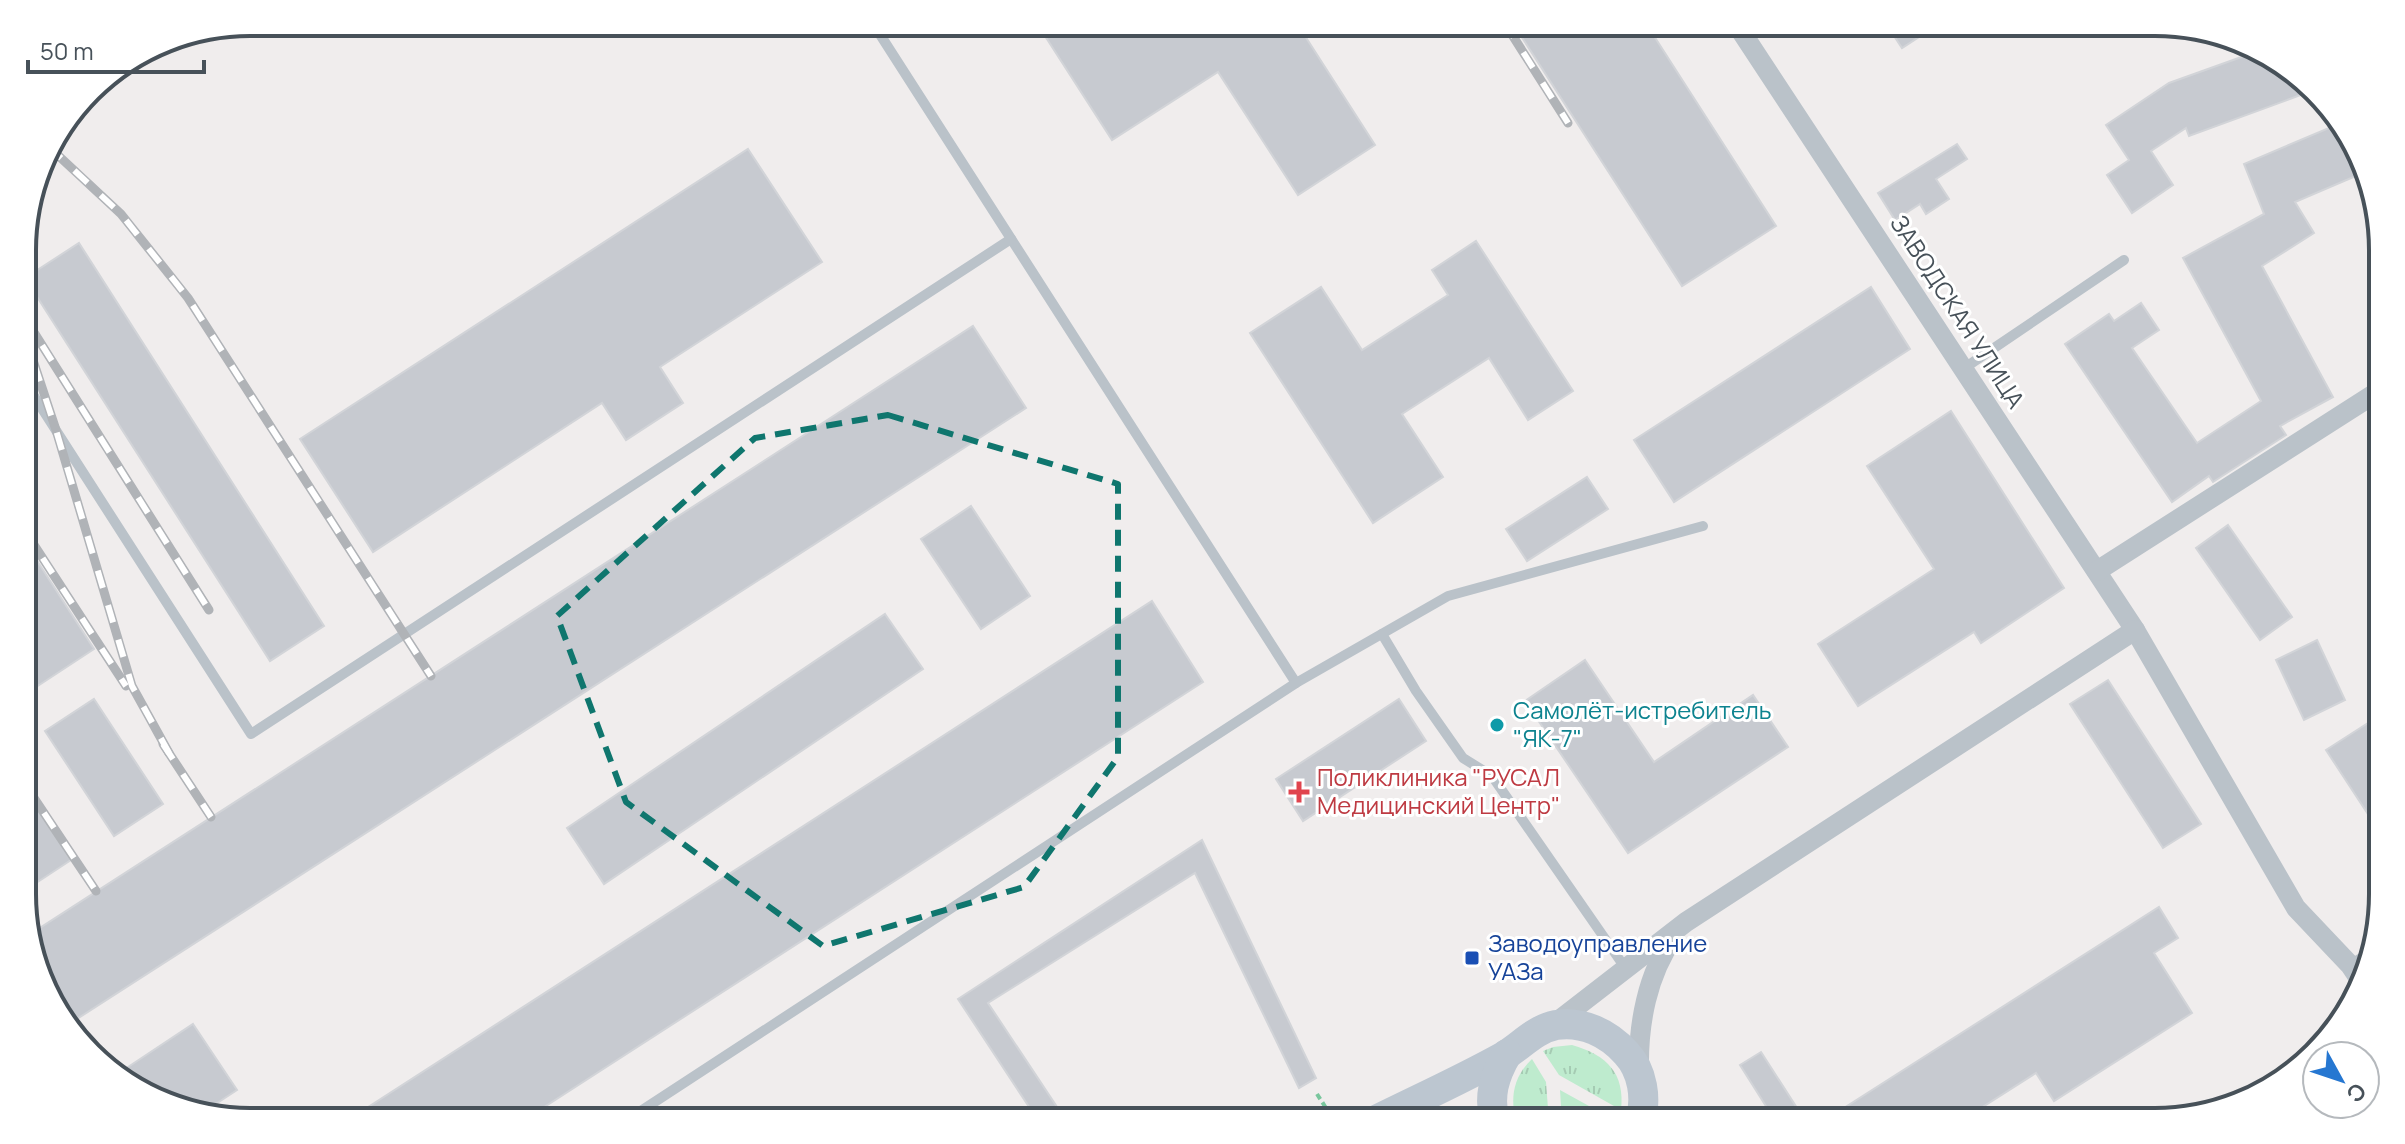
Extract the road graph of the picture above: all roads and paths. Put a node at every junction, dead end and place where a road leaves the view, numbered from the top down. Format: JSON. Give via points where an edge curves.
{"nodes":[{"id":1,"x":881,"y":36,"type":"edge"},
{"id":2,"x":1744,"y":36,"type":"edge"},
{"id":3,"x":1011,"y":239,"type":"junction"},
{"id":4,"x":2124,"y":260,"type":"dead end"},
{"id":5,"x":1963,"y":369,"type":"junction"},
{"id":6,"x":2369,"y":397,"type":"edge"},
{"id":7,"x":36,"y":399,"type":"edge"},
{"id":8,"x":1703,"y":526,"type":"dead end"},
{"id":9,"x":2097,"y":571,"type":"junction"},
{"id":10,"x":2135,"y":630,"type":"junction"},
{"id":11,"x":1382,"y":634,"type":"junction"},
{"id":12,"x":1296,"y":683,"type":"junction"},
{"id":13,"x":1684,"y":924,"type":"junction"},
{"id":14,"x":2358,"y":960,"type":"edge"},
{"id":15,"x":2350,"y":965,"type":"junction"},
{"id":16,"x":1626,"y":969,"type":"junction"},
{"id":17,"x":2354,"y":972,"type":"edge"},
{"id":18,"x":1553,"y":1025,"type":"junction"},
{"id":19,"x":1507,"y":1054,"type":"junction"},
{"id":20,"x":1639,"y":1075,"type":"junction"},
{"id":21,"x":1317,"y":1094,"type":"dead end"},
{"id":22,"x":645,"y":1108,"type":"edge"},
{"id":23,"x":1326,"y":1108,"type":"edge"},
{"id":24,"x":1400,"y":1108,"type":"edge"},
{"id":25,"x":1492,"y":1108,"type":"edge"},
{"id":26,"x":1642,"y":1108,"type":"edge"}],
"edges":[{"from":1,"to":3,"type":"lane"},
{"from":2,"to":5,"type":"street","name":"ЗАВОДСКАЯ УЛИЦА"},
{"from":3,"to":7,"type":"lane","via":[[251,734]]},
{"from":3,"to":12,"type":"lane"},
{"from":4,"to":5,"type":"lane"},
{"from":5,"to":9,"type":"street","name":"ЗАВОДСКАЯ УЛИЦА"},
{"from":6,"to":9,"type":"street"},
{"from":8,"to":11,"type":"lane","via":[[1448,596]]},
{"from":9,"to":10,"type":"street","name":"ЗАВОДСКАЯ УЛИЦА"},
{"from":10,"to":13,"type":"street"},
{"from":10,"to":15,"type":"street","name":"ЗАВОДСКАЯ УЛИЦА","via":[[2296,908]]},
{"from":11,"to":12,"type":"lane"},
{"from":11,"to":16,"type":"lane","via":[[1463,758],[1492,776]]},
{"from":12,"to":22,"type":"lane"},
{"from":13,"to":16,"type":"street"},
{"from":13,"to":20,"type":"street","via":[[1658,965],[1649,994],[1638,1040]]},
{"from":14,"to":15,"type":"lane"},
{"from":15,"to":17,"type":"street","name":"ЗАВОДСКАЯ УЛИЦА"},
{"from":16,"to":18,"type":"street"},
{"from":18,"to":19,"type":"main road"},
{"from":18,"to":20,"type":"main road","via":[[1576,1024],[1616,1041]]},
{"from":19,"to":24,"type":"main road"},
{"from":19,"to":25,"type":"main road","via":[[1497,1072]]},
{"from":20,"to":26,"type":"main road"},
{"from":21,"to":23,"type":"path"}]}
